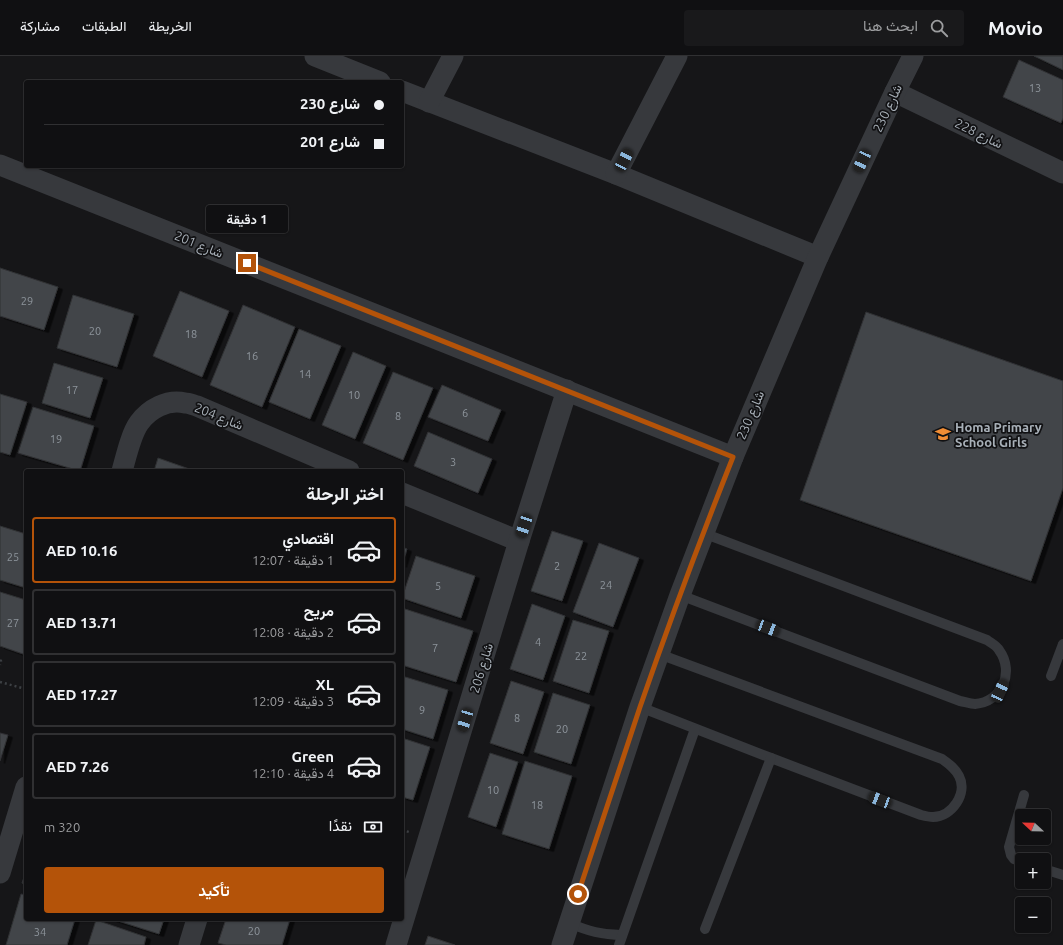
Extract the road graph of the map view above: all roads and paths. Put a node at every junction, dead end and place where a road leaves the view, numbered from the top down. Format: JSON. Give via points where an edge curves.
{"nodes":[{"id":1,"x":315,"y":56,"type":"edge"},
{"id":2,"x":453,"y":56,"type":"edge"},
{"id":3,"x":677,"y":56,"type":"edge"},
{"id":4,"x":913,"y":56,"type":"edge"},
{"id":5,"x":375,"y":80,"type":"edge"},
{"id":6,"x":404,"y":92,"type":"edge"},
{"id":7,"x":895,"y":92,"type":"junction"},
{"id":8,"x":429,"y":102,"type":"junction"},
{"id":9,"x":0,"y":165,"type":"edge"},
{"id":10,"x":1063,"y":173,"type":"edge"},
{"id":11,"x":616,"y":174,"type":"junction"},
{"id":12,"x":818,"y":257,"type":"junction"},
{"id":13,"x":567,"y":390,"type":"junction"},
{"id":14,"x":733,"y":457,"type":"junction"},
{"id":15,"x":123,"y":469,"type":"edge"},
{"id":16,"x":340,"y":469,"type":"edge"},
{"id":17,"x":404,"y":494,"type":"edge"},
{"id":18,"x":703,"y":533,"type":"junction"},
{"id":19,"x":519,"y":541,"type":"junction"},
{"id":20,"x":680,"y":595,"type":"junction"},
{"id":21,"x":1063,"y":644,"type":"edge"},
{"id":22,"x":659,"y":654,"type":"junction"},
{"id":23,"x":0,"y":660,"type":"edge"},
{"id":24,"x":0,"y":665,"type":"edge"},
{"id":25,"x":1051,"y":676,"type":"dead end"},
{"id":26,"x":0,"y":682,"type":"edge"},
{"id":27,"x":24,"y":688,"type":"edge"},
{"id":28,"x":640,"y":708,"type":"junction"},
{"id":29,"x":695,"y":729,"type":"junction"},
{"id":30,"x":770,"y":758,"type":"junction"},
{"id":31,"x":24,"y":795,"type":"edge"},
{"id":32,"x":1024,"y":795,"type":"dead end"},
{"id":33,"x":1015,"y":858,"type":"edge"},
{"id":34,"x":1051,"y":871,"type":"edge"},
{"id":35,"x":0,"y":873,"type":"edge"},
{"id":36,"x":1063,"y":875,"type":"edge"},
{"id":37,"x":404,"y":919,"type":"edge"},
{"id":38,"x":196,"y":921,"type":"edge"},
{"id":39,"x":403,"y":921,"type":"edge"},
{"id":40,"x":569,"y":923,"type":"junction"},
{"id":41,"x":706,"y":929,"type":"dead end"},
{"id":42,"x":622,"y":935,"type":"junction"},
{"id":43,"x":189,"y":945,"type":"edge"},
{"id":44,"x":396,"y":945,"type":"edge"},
{"id":45,"x":562,"y":945,"type":"edge"},
{"id":46,"x":619,"y":945,"type":"edge"}],
"edges":[{"from":1,"to":5,"type":"street"},
{"from":2,"to":8,"type":"street"},
{"from":3,"to":11,"type":"street"},
{"from":4,"to":7,"type":"street","name":"شارع 230"},
{"from":6,"to":8,"type":"street"},
{"from":7,"to":10,"type":"street","name":"شارع 228"},
{"from":7,"to":12,"type":"street","name":"شارع 230"},
{"from":8,"to":11,"type":"street"},
{"from":9,"to":13,"type":"street","name":"شارع 201"},
{"from":11,"to":12,"type":"street"},
{"from":12,"to":14,"type":"street","name":"شارع 230"},
{"from":13,"to":14,"type":"street","name":"شارع 201"},
{"from":13,"to":19,"type":"street","name":"شارع 206"},
{"from":14,"to":18,"type":"street","name":"شارع 230"},
{"from":15,"to":16,"type":"street","name":"شارع 204","via":[[138,424],[146,414],[158,406],[171,402],[197,406]]},
{"from":17,"to":19,"type":"street"},
{"from":18,"to":20,"type":"street","name":"شارع 230"},
{"from":18,"to":20,"type":"lane","via":[[987,640],[999,649],[1006,662],[1006,677],[1000,691],[989,700],[975,704],[960,701]]},
{"from":19,"to":37,"type":"street","name":"شارع 206"},
{"from":20,"to":22,"type":"street","name":"شارع 230"},
{"from":21,"to":25,"type":"lane"},
{"from":22,"to":28,"type":"street","name":"شارع 230"},
{"from":22,"to":30,"type":"lane","via":[[942,759],[953,766],[960,778],[962,791],[957,804],[947,813],[934,817],[921,815]]},
{"from":23,"to":24,"type":"path"},
{"from":26,"to":27,"type":"path"},
{"from":28,"to":29,"type":"lane"},
{"from":28,"to":40,"type":"street","name":"شارع 230"},
{"from":29,"to":30,"type":"lane"},
{"from":29,"to":42,"type":"lane"},
{"from":30,"to":41,"type":"lane"},
{"from":31,"to":35,"type":"street"},
{"from":32,"to":33,"type":"lane","via":[[1009,846],[1011,855]]},
{"from":34,"to":36,"type":"lane"},
{"from":38,"to":43,"type":"street"},
{"from":39,"to":44,"type":"street","name":"شارع 206"},
{"from":40,"to":42,"type":"lane","via":[[596,933]]},
{"from":40,"to":45,"type":"street","name":"شارع 230"},
{"from":42,"to":46,"type":"lane"}]}
